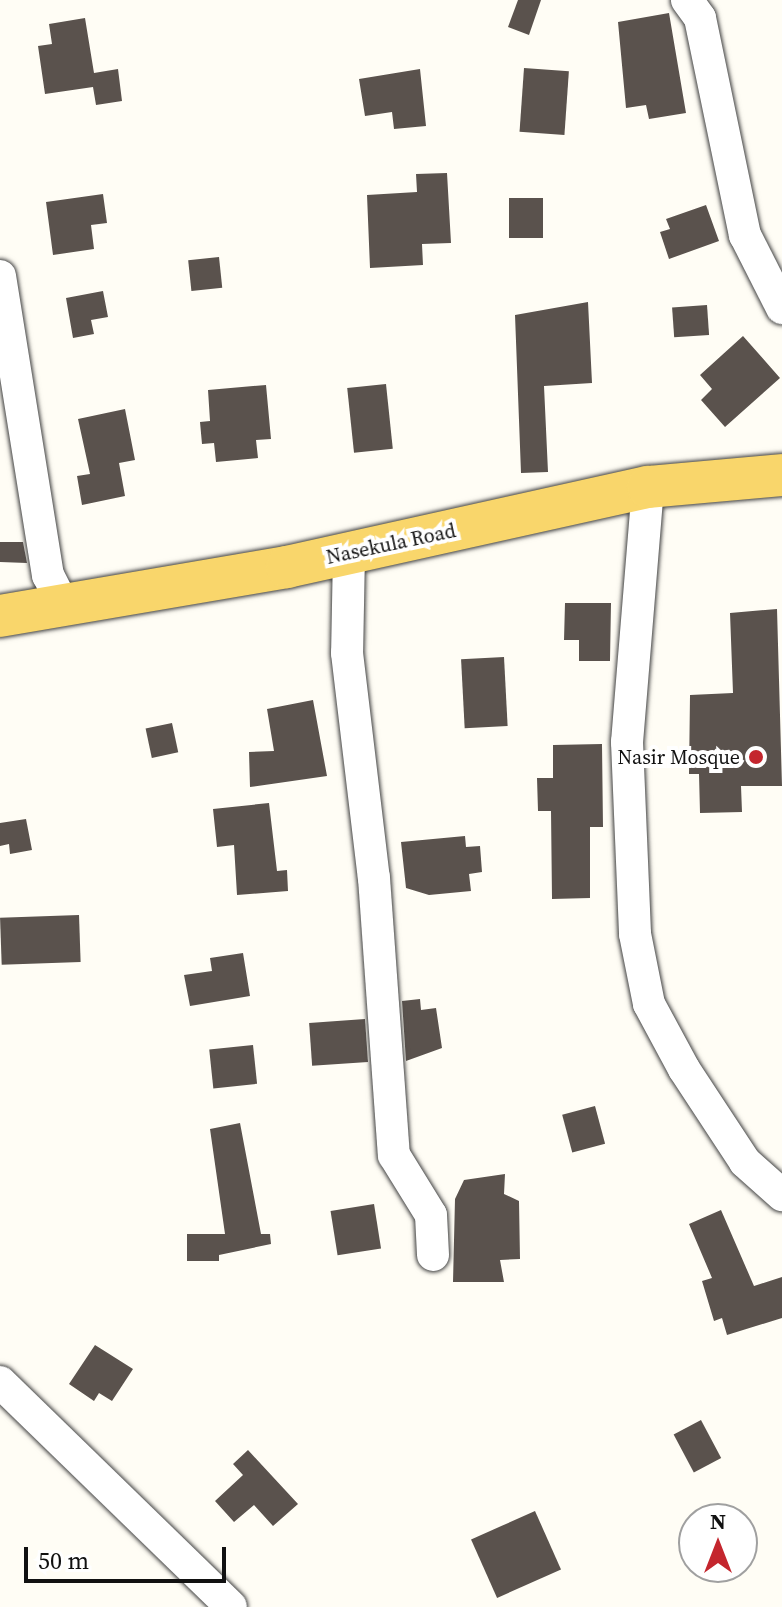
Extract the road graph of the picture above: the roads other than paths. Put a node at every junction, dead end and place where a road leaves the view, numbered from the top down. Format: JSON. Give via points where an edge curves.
{"nodes":[{"id":1,"x":687,"y":0,"type":"edge"},
{"id":2,"x":0,"y":276,"type":"edge"},
{"id":3,"x":782,"y":308,"type":"edge"},
{"id":4,"x":782,"y":475,"type":"edge"},
{"id":5,"x":648,"y":487,"type":"junction"},
{"id":6,"x":349,"y":553,"type":"junction"},
{"id":7,"x":63,"y":604,"type":"junction"},
{"id":8,"x":0,"y":616,"type":"edge"},
{"id":9,"x":782,"y":1195,"type":"edge"},
{"id":10,"x":433,"y":1255,"type":"dead end"},
{"id":11,"x":0,"y":1382,"type":"edge"},
{"id":12,"x":231,"y":1607,"type":"edge"}],
"edges":[{"from":1,"to":3,"type":"street","via":[[700,18],[745,235]]},
{"from":2,"to":7,"type":"street","via":[[48,575]]},
{"from":4,"to":5,"type":"main road","name":"Nasekula Road"},
{"from":5,"to":6,"type":"main road","name":"Nasekula Road"},
{"from":5,"to":9,"type":"street","via":[[627,742],[635,934],[649,1004],[684,1069],[745,1162]]},
{"from":6,"to":7,"type":"main road","name":"Nasekula Road"},
{"from":6,"to":10,"type":"street","via":[[347,653],[374,878],[394,1155],[431,1215]]},
{"from":7,"to":8,"type":"main road","name":"Nasekula Road"},
{"from":11,"to":12,"type":"street"}]}
